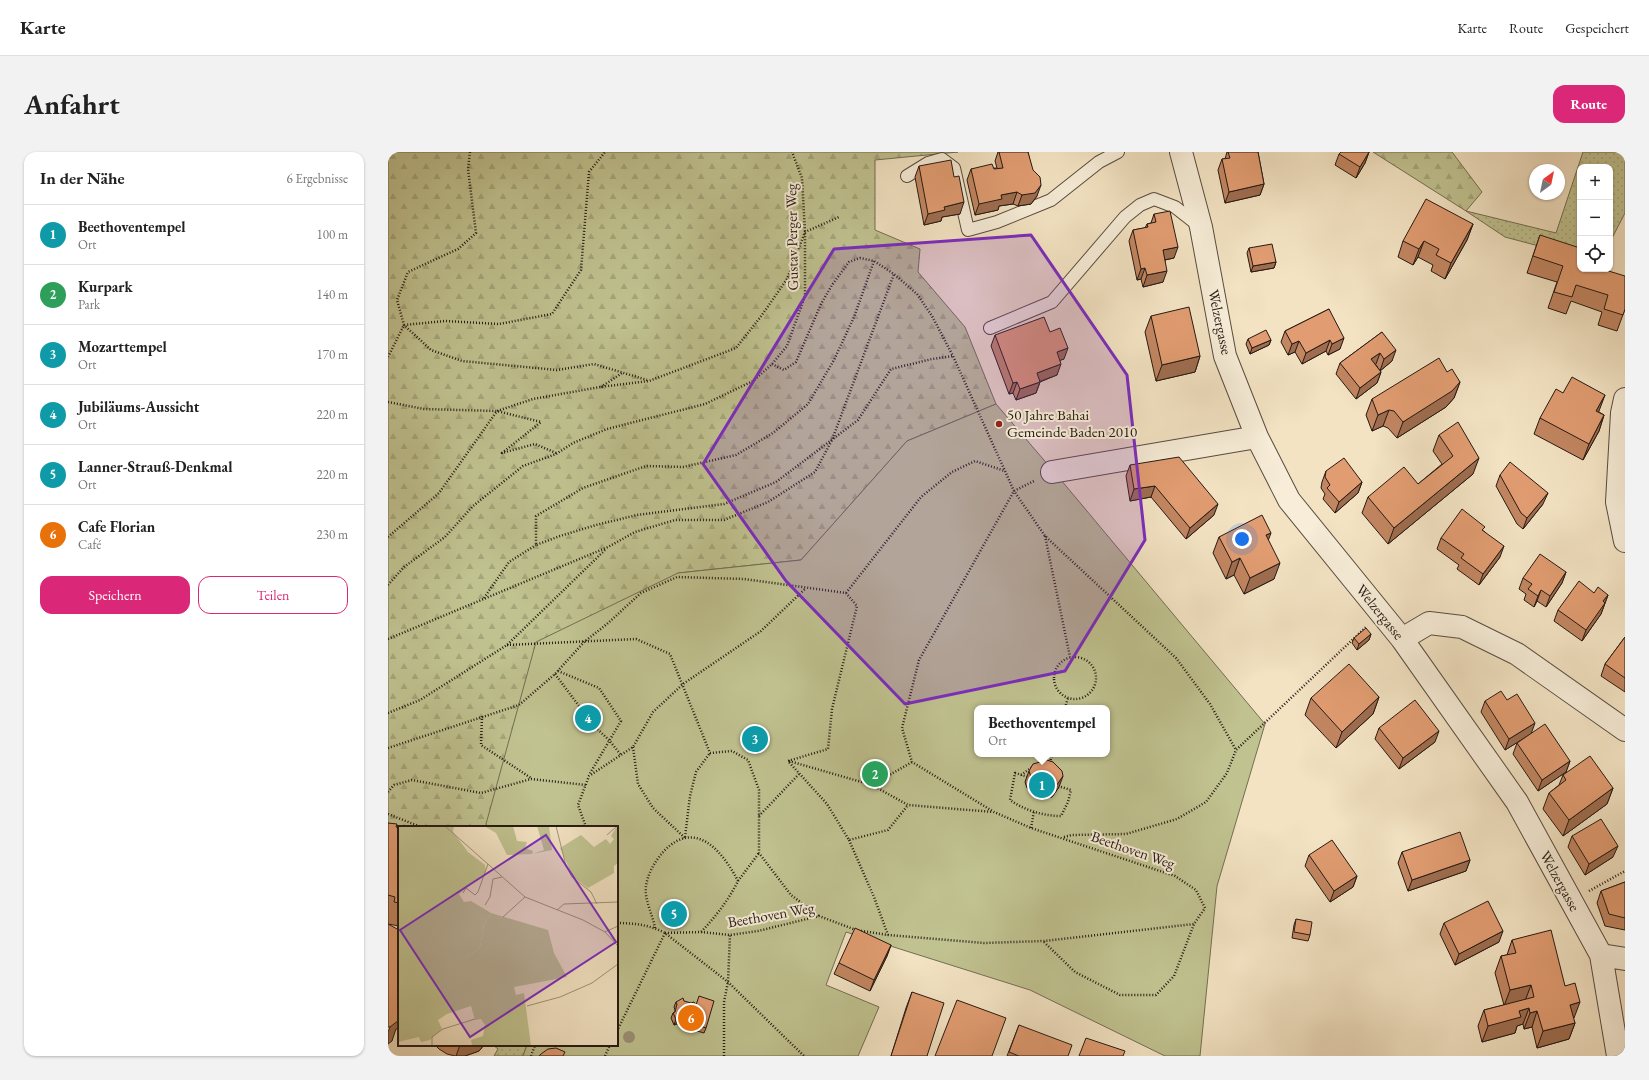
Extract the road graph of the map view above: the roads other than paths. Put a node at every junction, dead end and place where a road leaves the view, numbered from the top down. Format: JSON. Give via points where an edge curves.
{"nodes":[{"id":1,"x":1118,"y":152,"type":"edge"},
{"id":2,"x":1180,"y":152,"type":"edge"},
{"id":3,"x":907,"y":176,"type":"dead end"},
{"id":4,"x":1201,"y":227,"type":"junction"},
{"id":5,"x":990,"y":328,"type":"dead end"},
{"id":6,"x":1625,"y":399,"type":"edge"},
{"id":7,"x":1258,"y":437,"type":"junction"},
{"id":8,"x":1052,"y":472,"type":"dead end"},
{"id":9,"x":1625,"y":541,"type":"edge"},
{"id":10,"x":1402,"y":639,"type":"junction"},
{"id":11,"x":1625,"y":730,"type":"edge"},
{"id":12,"x":1601,"y":955,"type":"junction"},
{"id":13,"x":1625,"y":959,"type":"edge"},
{"id":14,"x":1618,"y":1056,"type":"edge"}],
"edges":[{"from":1,"to":3,"type":"lane","via":[[1099,162],[1051,200],[997,222],[968,230],[954,168],[942,159],[928,162]]},
{"from":2,"to":4,"type":"street","name":"Welzergasse"},
{"from":4,"to":5,"type":"lane","via":[[1175,206],[1154,199],[1140,205],[1125,217],[1052,302]]},
{"from":4,"to":7,"type":"street","name":"Welzergasse","via":[[1226,356]]},
{"from":6,"to":9,"type":"street","via":[[1617,502]]},
{"from":7,"to":8,"type":"street"},
{"from":7,"to":10,"type":"street","name":"Welzergasse","via":[[1289,500]]},
{"from":10,"to":11,"type":"street","via":[[1429,623],[1462,627],[1517,654]]},
{"from":10,"to":12,"type":"street","name":"Welzergasse","via":[[1517,802]]},
{"from":12,"to":13,"type":"street"},
{"from":12,"to":14,"type":"street","name":"Welzergasse"}]}
